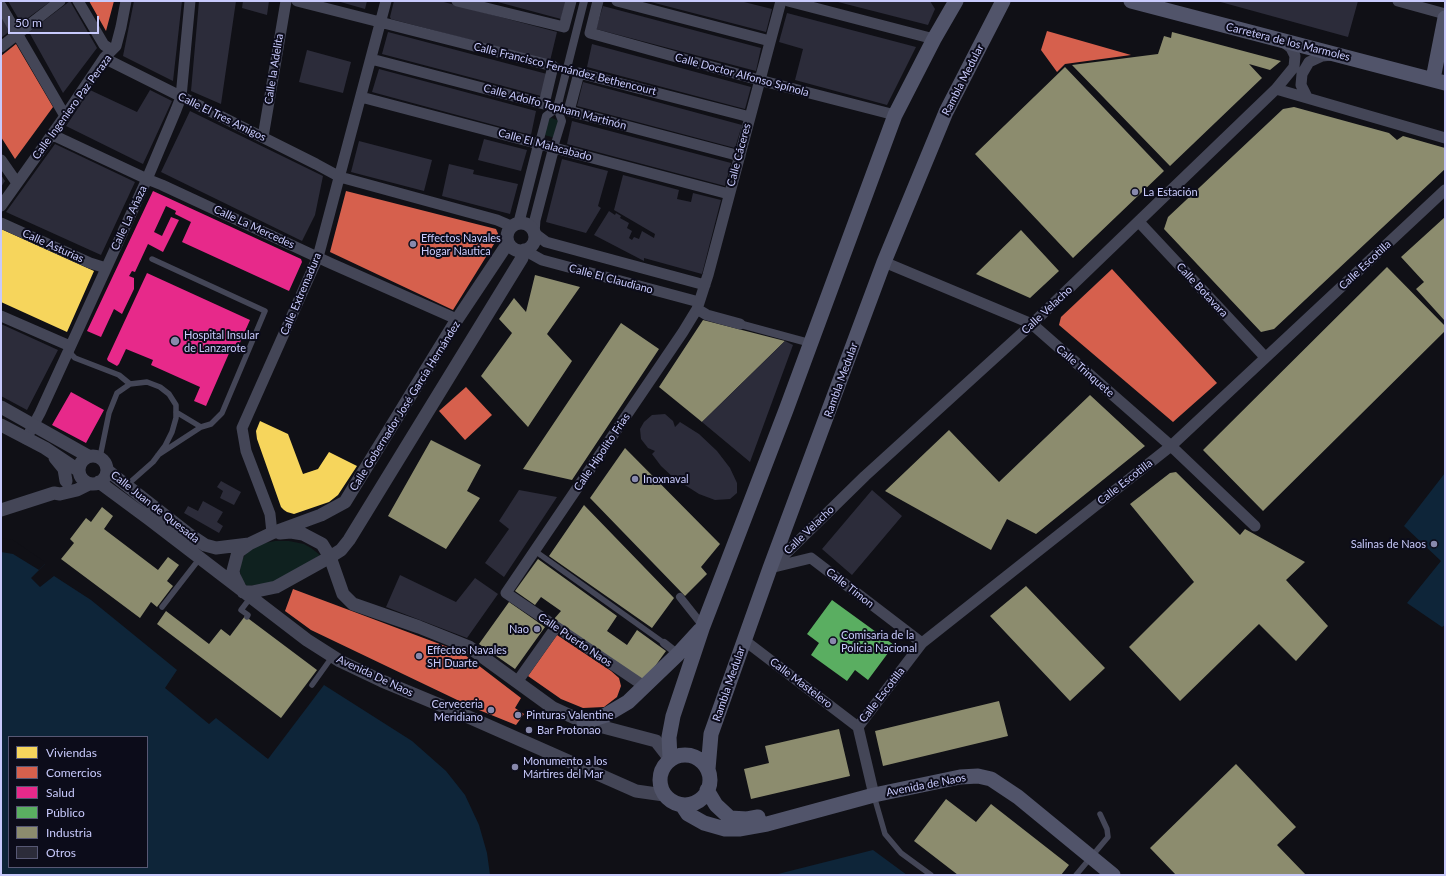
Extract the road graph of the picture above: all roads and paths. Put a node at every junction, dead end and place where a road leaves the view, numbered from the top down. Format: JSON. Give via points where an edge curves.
{"nodes":[{"id":1,"x":60,"y":1,"type":"edge"},
{"id":2,"x":78,"y":1,"type":"edge"},
{"id":3,"x":126,"y":1,"type":"edge"},
{"id":4,"x":190,"y":1,"type":"edge"},
{"id":5,"x":286,"y":1,"type":"edge"},
{"id":6,"x":297,"y":1,"type":"edge"},
{"id":7,"x":386,"y":1,"type":"edge"},
{"id":8,"x":457,"y":1,"type":"edge"},
{"id":9,"x":571,"y":1,"type":"edge"},
{"id":10,"x":584,"y":1,"type":"edge"},
{"id":11,"x":598,"y":1,"type":"edge"},
{"id":12,"x":617,"y":1,"type":"edge"},
{"id":13,"x":781,"y":1,"type":"edge"},
{"id":14,"x":788,"y":1,"type":"edge"},
{"id":15,"x":956,"y":1,"type":"edge"},
{"id":16,"x":1003,"y":1,"type":"edge"},
{"id":17,"x":1131,"y":1,"type":"edge"},
{"id":18,"x":1398,"y":1,"type":"edge"},
{"id":19,"x":1162,"y":5,"type":"edge"},
{"id":20,"x":1,"y":6,"type":"edge"},
{"id":21,"x":1445,"y":14,"type":"edge"},
{"id":22,"x":1445,"y":18,"type":"edge"},
{"id":23,"x":380,"y":22,"type":"junction"},
{"id":24,"x":564,"y":27,"type":"junction"},
{"id":25,"x":576,"y":30,"type":"junction"},
{"id":26,"x":590,"y":33,"type":"junction"},
{"id":27,"x":17,"y":35,"type":"junction"},
{"id":28,"x":934,"y":39,"type":"junction"},
{"id":29,"x":770,"y":40,"type":"junction"},
{"id":30,"x":1282,"y":40,"type":"junction"},
{"id":31,"x":1305,"y":46,"type":"junction"},
{"id":32,"x":1,"y":47,"type":"edge"},
{"id":33,"x":112,"y":50,"type":"junction"},
{"id":34,"x":1336,"y":54,"type":"junction"},
{"id":35,"x":104,"y":58,"type":"junction"},
{"id":36,"x":371,"y":59,"type":"junction"},
{"id":37,"x":1309,"y":62,"type":"junction"},
{"id":38,"x":553,"y":66,"type":"junction"},
{"id":39,"x":567,"y":70,"type":"junction"},
{"id":40,"x":579,"y":73,"type":"junction"},
{"id":41,"x":759,"y":80,"type":"junction"},
{"id":42,"x":1439,"y":81,"type":"edge"},
{"id":43,"x":1276,"y":89,"type":"junction"},
{"id":44,"x":181,"y":97,"type":"junction"},
{"id":45,"x":361,"y":97,"type":"junction"},
{"id":46,"x":1307,"y":97,"type":"junction"},
{"id":47,"x":544,"y":104,"type":"junction"},
{"id":48,"x":557,"y":108,"type":"junction"},
{"id":49,"x":569,"y":111,"type":"junction"},
{"id":50,"x":895,"y":115,"type":"junction"},
{"id":51,"x":65,"y":116,"type":"junction"},
{"id":52,"x":750,"y":117,"type":"junction"},
{"id":53,"x":50,"y":137,"type":"junction"},
{"id":54,"x":263,"y":137,"type":"junction"},
{"id":55,"x":1445,"y":138,"type":"edge"},
{"id":56,"x":538,"y":143,"type":"junction"},
{"id":57,"x":554,"y":147,"type":"junction"},
{"id":58,"x":740,"y":156,"type":"junction"},
{"id":59,"x":1,"y":160,"type":"edge"},
{"id":60,"x":340,"y":177,"type":"junction"},
{"id":61,"x":147,"y":179,"type":"junction"},
{"id":62,"x":17,"y":183,"type":"junction"},
{"id":63,"x":1445,"y":190,"type":"edge"},
{"id":64,"x":729,"y":194,"type":"junction"},
{"id":65,"x":1,"y":206,"type":"edge"},
{"id":66,"x":1139,"y":222,"type":"junction"},
{"id":67,"x":1,"y":223,"type":"edge"},
{"id":68,"x":515,"y":224,"type":"junction"},
{"id":69,"x":534,"y":233,"type":"junction"},
{"id":70,"x":508,"y":243,"type":"junction"},
{"id":71,"x":524,"y":250,"type":"junction"},
{"id":72,"x":318,"y":257,"type":"junction"},
{"id":73,"x":152,"y":259,"type":"dead end"},
{"id":74,"x":884,"y":262,"type":"junction"},
{"id":75,"x":106,"y":268,"type":"junction"},
{"id":76,"x":705,"y":285,"type":"junction"},
{"id":77,"x":698,"y":306,"type":"junction"},
{"id":78,"x":1,"y":316,"type":"edge"},
{"id":79,"x":456,"y":321,"type":"junction"},
{"id":80,"x":740,"y":324,"type":"joint"},
{"id":81,"x":1032,"y":324,"type":"junction"},
{"id":82,"x":810,"y":343,"type":"junction"},
{"id":83,"x":70,"y":346,"type":"junction"},
{"id":84,"x":1265,"y":357,"type":"junction"},
{"id":85,"x":130,"y":384,"type":"junction"},
{"id":86,"x":1,"y":407,"type":"edge"},
{"id":87,"x":176,"y":412,"type":"junction"},
{"id":88,"x":1,"y":425,"type":"edge"},
{"id":89,"x":33,"y":425,"type":"junction"},
{"id":90,"x":201,"y":427,"type":"junction"},
{"id":91,"x":26,"y":439,"type":"junction"},
{"id":92,"x":1171,"y":446,"type":"junction"},
{"id":93,"x":45,"y":448,"type":"junction"},
{"id":94,"x":158,"y":455,"type":"junction"},
{"id":95,"x":94,"y":457,"type":"junction"},
{"id":96,"x":78,"y":470,"type":"junction"},
{"id":97,"x":107,"y":470,"type":"junction"},
{"id":98,"x":66,"y":481,"type":"junction"},
{"id":99,"x":94,"y":483,"type":"junction"},
{"id":100,"x":127,"y":485,"type":"junction"},
{"id":101,"x":54,"y":493,"type":"junction"},
{"id":102,"x":1,"y":510,"type":"edge"},
{"id":103,"x":1255,"y":526,"type":"dead end"},
{"id":104,"x":272,"y":533,"type":"junction"},
{"id":105,"x":249,"y":544,"type":"junction"},
{"id":106,"x":535,"y":551,"type":"junction"},
{"id":107,"x":330,"y":557,"type":"junction"},
{"id":108,"x":200,"y":558,"type":"junction"},
{"id":109,"x":770,"y":568,"type":"junction"},
{"id":110,"x":244,"y":593,"type":"junction"},
{"id":111,"x":506,"y":593,"type":"joint"},
{"id":112,"x":680,"y":597,"type":"dead end"},
{"id":113,"x":162,"y":607,"type":"dead end"},
{"id":114,"x":246,"y":617,"type":"dead end"},
{"id":115,"x":703,"y":626,"type":"junction"},
{"id":116,"x":556,"y":627,"type":"junction"},
{"id":117,"x":744,"y":640,"type":"junction"},
{"id":118,"x":664,"y":643,"type":"joint"},
{"id":119,"x":922,"y":644,"type":"junction"},
{"id":120,"x":678,"y":654,"type":"junction"},
{"id":121,"x":332,"y":656,"type":"junction"},
{"id":122,"x":517,"y":682,"type":"junction"},
{"id":123,"x":312,"y":685,"type":"dead end"},
{"id":124,"x":644,"y":686,"type":"junction"},
{"id":125,"x":584,"y":722,"type":"junction"},
{"id":126,"x":858,"y":727,"type":"junction"},
{"id":127,"x":670,"y":759,"type":"junction"},
{"id":128,"x":708,"y":769,"type":"junction"},
{"id":129,"x":707,"y":790,"type":"junction"},
{"id":130,"x":664,"y":795,"type":"junction"},
{"id":131,"x":874,"y":795,"type":"junction"},
{"id":132,"x":682,"y":805,"type":"junction"},
{"id":133,"x":1100,"y":814,"type":"dead end"},
{"id":134,"x":780,"y":819,"type":"junction"},
{"id":135,"x":1092,"y":857,"type":"junction"},
{"id":136,"x":931,"y":875,"type":"edge"},
{"id":137,"x":1076,"y":875,"type":"edge"},
{"id":138,"x":1113,"y":875,"type":"edge"}],
"edges":[{"from":1,"to":27,"type":"street"},
{"from":2,"to":33,"type":"street","via":[[104,45]]},
{"from":3,"to":33,"type":"street","name":"Calle Ingeniero Paz Peraza","via":[[116,46]]},
{"from":4,"to":44,"type":"street","name":"Calle La Añaza"},
{"from":5,"to":54,"type":"street","name":"Calle la Adelita"},
{"from":6,"to":23,"type":"street","name":"Calle Francisco Fernández Bethencourt"},
{"from":7,"to":23,"type":"street","name":"Calle Extremadura"},
{"from":8,"to":24,"type":"street"},
{"from":9,"to":24,"type":"street"},
{"from":10,"to":25,"type":"street"},
{"from":11,"to":26,"type":"street"},
{"from":12,"to":29,"type":"street"},
{"from":13,"to":29,"type":"street","name":"Calle Cáceres"},
{"from":14,"to":28,"type":"street"},
{"from":15,"to":28,"type":"main road"},
{"from":16,"to":74,"type":"main road","name":"Rambla Medular","via":[[946,112]]},
{"from":17,"to":19,"type":"main road","name":"Carretera de los Marmoles"},
{"from":18,"to":21,"type":"street"},
{"from":19,"to":30,"type":"main road","name":"Carretera de los Marmoles"},
{"from":20,"to":27,"type":"street"},
{"from":22,"to":42,"type":"main road"},
{"from":23,"to":36,"type":"street","name":"Calle Extremadura"},
{"from":23,"to":38,"type":"street","name":"Calle Francisco Fernández Bethencourt"},
{"from":24,"to":25,"type":"street"},
{"from":25,"to":26,"type":"street"},
{"from":25,"to":39,"type":"street"},
{"from":26,"to":41,"type":"street","name":"Calle Doctor Alfonso Spínola"},
{"from":27,"to":32,"type":"street"},
{"from":27,"to":51,"type":"street"},
{"from":28,"to":50,"type":"main road"},
{"from":29,"to":41,"type":"street","name":"Calle Cáceres"},
{"from":30,"to":31,"type":"main road","name":"Carretera de los Marmoles"},
{"from":30,"to":43,"type":"street","name":"Calle Velacho","via":[[1295,56],[1294,67]]},
{"from":31,"to":34,"type":"main road","name":"Carretera de los Marmoles"},
{"from":31,"to":37,"type":"street"},
{"from":33,"to":35,"type":"street","name":"Calle Ingeniero Paz Peraza"},
{"from":34,"to":37,"type":"street","via":[[1322,56]]},
{"from":34,"to":42,"type":"main road","name":"Carretera de los Marmoles"},
{"from":35,"to":44,"type":"street","name":"Calle El Tres Amigos"},
{"from":35,"to":51,"type":"street","name":"Calle Ingeniero Paz Peraza"},
{"from":36,"to":45,"type":"street","name":"Calle Extremadura"},
{"from":36,"to":47,"type":"street","name":"Calle Adolfo Topham Martinón"},
{"from":37,"to":46,"type":"street","via":[[1302,74],[1301,85]]},
{"from":38,"to":39,"type":"street","name":"Calle Francisco Fernández Bethencourt"},
{"from":38,"to":47,"type":"street"},
{"from":39,"to":40,"type":"street","name":"Calle Francisco Fernández Bethencourt"},
{"from":39,"to":48,"type":"street"},
{"from":40,"to":49,"type":"street"},
{"from":40,"to":52,"type":"street","name":"Calle Francisco Fernández Bethencourt"},
{"from":41,"to":50,"type":"street","name":"Calle Doctor Alfonso Spínola"},
{"from":41,"to":52,"type":"street","name":"Calle Cáceres"},
{"from":43,"to":46,"type":"street"},
{"from":43,"to":66,"type":"street","name":"Calle Velacho"},
{"from":44,"to":54,"type":"street","name":"Calle El Tres Amigos"},
{"from":44,"to":61,"type":"street","name":"Calle La Añaza"},
{"from":45,"to":56,"type":"street","name":"Calle El Malacabado"},
{"from":45,"to":60,"type":"street","name":"Calle Extremadura"},
{"from":46,"to":55,"type":"street"},
{"from":47,"to":48,"type":"street","name":"Calle Adolfo Topham Martinón"},
{"from":48,"to":49,"type":"street","name":"Calle Adolfo Topham Martinón"},
{"from":48,"to":56,"type":"street","via":[[546,116]]},
{"from":48,"to":57,"type":"street","via":[[562,121]]},
{"from":49,"to":58,"type":"street","name":"Calle Adolfo Topham Martinón"},
{"from":50,"to":82,"type":"main road"},
{"from":51,"to":53,"type":"street","name":"Calle Ingeniero Paz Peraza"},
{"from":52,"to":58,"type":"street","name":"Calle Cáceres"},
{"from":53,"to":61,"type":"street","name":"Calle La Mercedes","via":[[55,136]]},
{"from":53,"to":62,"type":"street","name":"Calle Ingeniero Paz Peraza"},
{"from":54,"to":60,"type":"street","name":"Calle El Tres Amigos"},
{"from":56,"to":57,"type":"street","name":"Calle El Malacabado"},
{"from":56,"to":68,"type":"street"},
{"from":57,"to":64,"type":"street","name":"Calle El Malacabado"},
{"from":57,"to":69,"type":"street"},
{"from":58,"to":64,"type":"street","name":"Calle Cáceres"},
{"from":59,"to":62,"type":"street"},
{"from":60,"to":68,"type":"street"},
{"from":60,"to":72,"type":"street","name":"Calle Extremadura"},
{"from":61,"to":72,"type":"street","name":"Calle La Mercedes"},
{"from":61,"to":75,"type":"street","name":"Calle La Añaza"},
{"from":62,"to":65,"type":"street","name":"Calle Ingeniero Paz Peraza"},
{"from":63,"to":84,"type":"street","name":"Calle Escotilla"},
{"from":64,"to":76,"type":"street","name":"Calle Cáceres"},
{"from":66,"to":81,"type":"street","name":"Calle Velacho"},
{"from":66,"to":84,"type":"street","name":"Calle Botavara"},
{"from":67,"to":75,"type":"street","name":"Calle Asturias"},
{"from":68,"to":69,"type":"street","via":[[526,224]]},
{"from":68,"to":70,"type":"street","via":[[507,234]]},
{"from":69,"to":71,"type":"street","via":[[534,242]]},
{"from":69,"to":76,"type":"street","name":"Calle El Claudiano","via":[[546,242]]},
{"from":70,"to":71,"type":"street","via":[[515,250]]},
{"from":70,"to":79,"type":"street","name":"Calle Gobernador José García Hernández"},
{"from":71,"to":77,"type":"street","name":"Calle El Claudiano","via":[[542,260]]},
{"from":71,"to":107,"type":"street","name":"Calle Gobernador José García Hernández","via":[[522,258],[372,504],[349,540]]},
{"from":72,"to":79,"type":"street","name":"Calle La Mercedes"},
{"from":72,"to":104,"type":"street","name":"Calle Extremadura","via":[[242,428],[246,451],[270,514]]},
{"from":73,"to":90,"type":"lane","via":[[265,310],[222,413],[211,424]]},
{"from":74,"to":81,"type":"street","name":"Calle Trinquete"},
{"from":74,"to":109,"type":"main road","name":"Rambla Medular"},
{"from":75,"to":83,"type":"street","name":"Calle La Añaza"},
{"from":76,"to":77,"type":"street","name":"Calle Cáceres"},
{"from":77,"to":80,"type":"street","name":"Calle El Claudiano","via":[[706,315]]},
{"from":77,"to":106,"type":"street","name":"Calle Hipolito Frias","via":[[690,322]]},
{"from":78,"to":83,"type":"street"},
{"from":79,"to":104,"type":"street","name":"Calle Gobernador José García Hernández","via":[[345,502],[320,515]]},
{"from":80,"to":82,"type":"street","name":"Calle El Claudiano"},
{"from":81,"to":92,"type":"street","name":"Calle Trinquete"},
{"from":81,"to":109,"type":"street","name":"Calle Velacho","via":[[865,476]]},
{"from":82,"to":115,"type":"main road"},
{"from":83,"to":85,"type":"lane","via":[[71,354],[75,358],[119,375]]},
{"from":83,"to":89,"type":"street","name":"Calle La Añaza"},
{"from":84,"to":92,"type":"street","name":"Calle Escotilla"},
{"from":85,"to":87,"type":"lane","via":[[147,382],[160,388],[169,394],[176,405]]},
{"from":85,"to":95,"type":"lane","via":[[112,396]]},
{"from":86,"to":89,"type":"street"},
{"from":87,"to":90,"type":"lane"},
{"from":87,"to":94,"type":"lane","via":[[172,432]]},
{"from":88,"to":91,"type":"street"},
{"from":89,"to":91,"type":"street","name":"Calle La Añaza"},
{"from":89,"to":95,"type":"street"},
{"from":90,"to":94,"type":"lane"},
{"from":91,"to":93,"type":"street"},
{"from":92,"to":103,"type":"street","name":"Calle Trinquete"},
{"from":92,"to":119,"type":"street","name":"Calle Escotilla"},
{"from":93,"to":96,"type":"street"},
{"from":93,"to":98,"type":"street","via":[[64,469]]},
{"from":94,"to":100,"type":"lane"},
{"from":95,"to":96,"type":"street","via":[[80,462]]},
{"from":95,"to":97,"type":"street","via":[[104,461]]},
{"from":96,"to":98,"type":"street"},
{"from":96,"to":99,"type":"street","via":[[80,477]]},
{"from":97,"to":99,"type":"street","via":[[105,478]]},
{"from":97,"to":100,"type":"street","name":"Calle Juan de Quesada"},
{"from":98,"to":101,"type":"street"},
{"from":99,"to":101,"type":"street","via":[[77,490]]},
{"from":99,"to":108,"type":"street","name":"Avenida De Naos","via":[[149,519]]},
{"from":100,"to":105,"type":"street","name":"Calle Juan de Quesada","via":[[204,545],[216,548]]},
{"from":101,"to":102,"type":"street"},
{"from":104,"to":105,"type":"street","name":"Calle Juan de Quesada"},
{"from":104,"to":107,"type":"street","via":[[303,534],[322,544]]},
{"from":105,"to":110,"type":"street","via":[[238,552],[233,571]]},
{"from":106,"to":111,"type":"street","name":"Calle Hipolito Frias"},
{"from":106,"to":118,"type":"lane"},
{"from":107,"to":110,"type":"street","name":"Calle Gobernador José García Hernández","via":[[276,586]]},
{"from":107,"to":122,"type":"street","via":[[343,594],[353,604],[469,647]]},
{"from":108,"to":110,"type":"street","name":"Avenida De Naos"},
{"from":108,"to":113,"type":"lane"},
{"from":109,"to":117,"type":"main road","name":"Rambla Medular"},
{"from":109,"to":119,"type":"street","name":"Calle Timon","via":[[811,558]]},
{"from":110,"to":114,"type":"lane","via":[[241,610],[248,616]]},
{"from":110,"to":121,"type":"street","name":"Avenida De Naos"},
{"from":111,"to":116,"type":"street","name":"Calle Puerto Naos"},
{"from":112,"to":115,"type":"street"},
{"from":115,"to":120,"type":"main road"},
{"from":115,"to":127,"type":"main road","via":[[673,716],[669,737]]},
{"from":116,"to":122,"type":"street"},
{"from":116,"to":124,"type":"street","name":"Calle Puerto Naos"},
{"from":117,"to":126,"type":"street","name":"Calle Mastelero"},
{"from":117,"to":128,"type":"main road","name":"Rambla Medular","via":[[711,734]]},
{"from":118,"to":120,"type":"street"},
{"from":119,"to":126,"type":"street","name":"Calle Escotilla"},
{"from":120,"to":124,"type":"main road"},
{"from":121,"to":123,"type":"lane"},
{"from":121,"to":130,"type":"street","name":"Avenida De Naos","via":[[382,681],[636,791]]},
{"from":122,"to":125,"type":"street","via":[[553,708]]},
{"from":124,"to":125,"type":"main road","via":[[628,702],[606,715]]},
{"from":125,"to":127,"type":"street","via":[[656,741]]},
{"from":126,"to":131,"type":"street","name":"Calle Escotilla"},
{"from":127,"to":128,"type":"main road","via":[[678,755],[693,756]]},
{"from":127,"to":130,"type":"main road","via":[[663,765],[660,773]]},
{"from":128,"to":129,"type":"main road","via":[[710,779]]},
{"from":129,"to":132,"type":"main road","via":[[698,801]]},
{"from":129,"to":134,"type":"main road","name":"Avenida de Naos","via":[[716,805],[730,818],[765,816]]},
{"from":130,"to":132,"type":"main road","via":[[670,801]]},
{"from":131,"to":134,"type":"main road","name":"Avenida de Naos"},
{"from":131,"to":135,"type":"main road","name":"Avenida de Naos","via":[[960,777],[978,776],[991,779],[1018,797]]},
{"from":131,"to":136,"type":"lane","via":[[886,834],[901,853]]},
{"from":132,"to":134,"type":"main road","name":"Avenida de Naos","via":[[688,814],[704,823],[724,829],[739,829]]},
{"from":133,"to":135,"type":"lane","via":[[1108,837]]},
{"from":135,"to":137,"type":"lane"},
{"from":135,"to":138,"type":"main road","name":"Avenida de Naos"}]}
